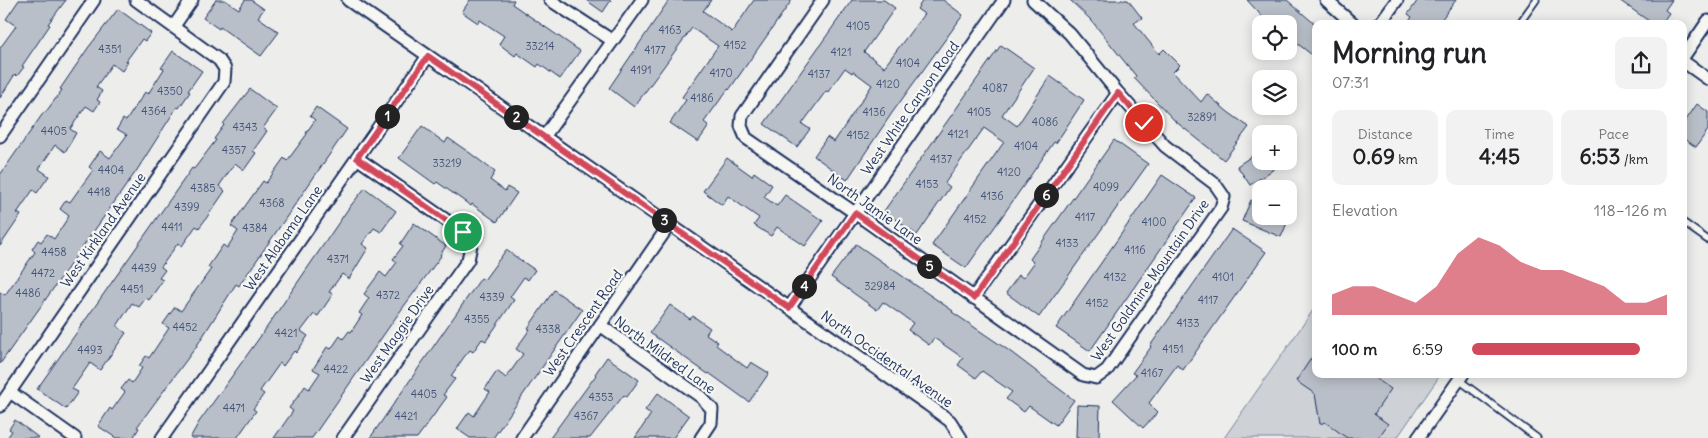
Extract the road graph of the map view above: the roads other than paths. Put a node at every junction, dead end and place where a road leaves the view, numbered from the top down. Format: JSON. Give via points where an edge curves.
{"nodes":[{"id":1,"x":94,"y":0,"type":"edge"},
{"id":2,"x":136,"y":0,"type":"edge"},
{"id":3,"x":192,"y":0,"type":"edge"},
{"id":4,"x":348,"y":0,"type":"edge"},
{"id":5,"x":550,"y":0,"type":"edge"},
{"id":6,"x":642,"y":0,"type":"edge"},
{"id":7,"x":823,"y":0,"type":"edge"},
{"id":8,"x":1004,"y":0,"type":"edge"},
{"id":9,"x":1033,"y":0,"type":"edge"},
{"id":10,"x":1326,"y":0,"type":"edge"},
{"id":11,"x":1396,"y":0,"type":"edge"},
{"id":12,"x":1536,"y":0,"type":"edge"},
{"id":13,"x":1348,"y":20,"type":"edge"},
{"id":14,"x":1382,"y":20,"type":"edge"},
{"id":15,"x":1522,"y":20,"type":"edge"},
{"id":16,"x":1708,"y":21,"type":"edge"},
{"id":17,"x":174,"y":26,"type":"junction"},
{"id":18,"x":613,"y":41,"type":"junction"},
{"id":19,"x":1687,"y":52,"type":"edge"},
{"id":20,"x":428,"y":56,"type":"junction"},
{"id":21,"x":1687,"y":64,"type":"edge"},
{"id":22,"x":1708,"y":79,"type":"edge"},
{"id":23,"x":1118,"y":93,"type":"junction"},
{"id":24,"x":0,"y":136,"type":"edge"},
{"id":25,"x":544,"y":137,"type":"junction"},
{"id":26,"x":357,"y":158,"type":"junction"},
{"id":27,"x":855,"y":213,"type":"junction"},
{"id":28,"x":670,"y":224,"type":"junction"},
{"id":29,"x":1687,"y":225,"type":"edge"},
{"id":30,"x":1708,"y":240,"type":"edge"},
{"id":31,"x":974,"y":298,"type":"junction"},
{"id":32,"x":789,"y":308,"type":"junction"},
{"id":33,"x":600,"y":325,"type":"junction"},
{"id":34,"x":1096,"y":378,"type":"joint"},
{"id":35,"x":1460,"y":378,"type":"edge"},
{"id":36,"x":1462,"y":378,"type":"edge"},
{"id":37,"x":10,"y":392,"type":"junction"},
{"id":38,"x":0,"y":406,"type":"edge"},
{"id":39,"x":75,"y":438,"type":"edge"},
{"id":40,"x":162,"y":438,"type":"edge"},
{"id":41,"x":343,"y":438,"type":"edge"},
{"id":42,"x":522,"y":438,"type":"edge"},
{"id":43,"x":701,"y":438,"type":"edge"},
{"id":44,"x":961,"y":438,"type":"edge"},
{"id":45,"x":1418,"y":438,"type":"edge"},
{"id":46,"x":1537,"y":438,"type":"edge"}],
"edges":[{"from":1,"to":24,"type":"street"},
{"from":2,"to":17,"type":"street"},
{"from":3,"to":17,"type":"street"},
{"from":4,"to":20,"type":"street","name":"North Occidental Avenue"},
{"from":5,"to":18,"type":"street"},
{"from":6,"to":18,"type":"street"},
{"from":7,"to":27,"type":"street","name":"North Jamie Lane","via":[[742,116],[740,126],[746,138]]},
{"from":8,"to":27,"type":"street","name":"West White Canyon Road"},
{"from":9,"to":23,"type":"street","via":[[1070,34]]},
{"from":10,"to":13,"type":"street"},
{"from":11,"to":14,"type":"street"},
{"from":12,"to":15,"type":"lane"},
{"from":16,"to":19,"type":"street"},
{"from":17,"to":37,"type":"street","name":"West Kirkland Avenue","via":[[219,60],[225,69],[224,82]]},
{"from":18,"to":25,"type":"street"},
{"from":20,"to":25,"type":"street","name":"North Occidental Avenue"},
{"from":20,"to":26,"type":"street","name":"West Alabama Lane"},
{"from":21,"to":22,"type":"street"},
{"from":23,"to":31,"type":"street"},
{"from":23,"to":34,"type":"street","name":"West Goldmine Mountain Drive","via":[[1165,146],[1215,184],[1224,197],[1222,208],[1107,370]]},
{"from":25,"to":28,"type":"street","name":"North Occidental Avenue"},
{"from":26,"to":40,"type":"street","name":"West Alabama Lane"},
{"from":26,"to":41,"type":"street","name":"West Maggie Drive","via":[[463,232],[471,245],[468,260]]},
{"from":27,"to":31,"type":"street","name":"North Jamie Lane"},
{"from":27,"to":32,"type":"street","name":"West White Canyon Road"},
{"from":28,"to":32,"type":"street","name":"North Occidental Avenue"},
{"from":28,"to":33,"type":"street","name":"West Crescent Road"},
{"from":29,"to":30,"type":"lane"},
{"from":31,"to":34,"type":"street","name":"North Jamie Lane","via":[[1084,375]]},
{"from":32,"to":44,"type":"street","name":"North Occidental Avenue","via":[[950,421]]},
{"from":33,"to":42,"type":"street","name":"West Crescent Road"},
{"from":33,"to":43,"type":"street","name":"North Mildred Lane","via":[[701,397],[712,409],[711,423]]},
{"from":35,"to":45,"type":"street"},
{"from":36,"to":46,"type":"lane"},
{"from":37,"to":38,"type":"street","name":"West Kirkland Avenue"},
{"from":37,"to":39,"type":"street"}]}
